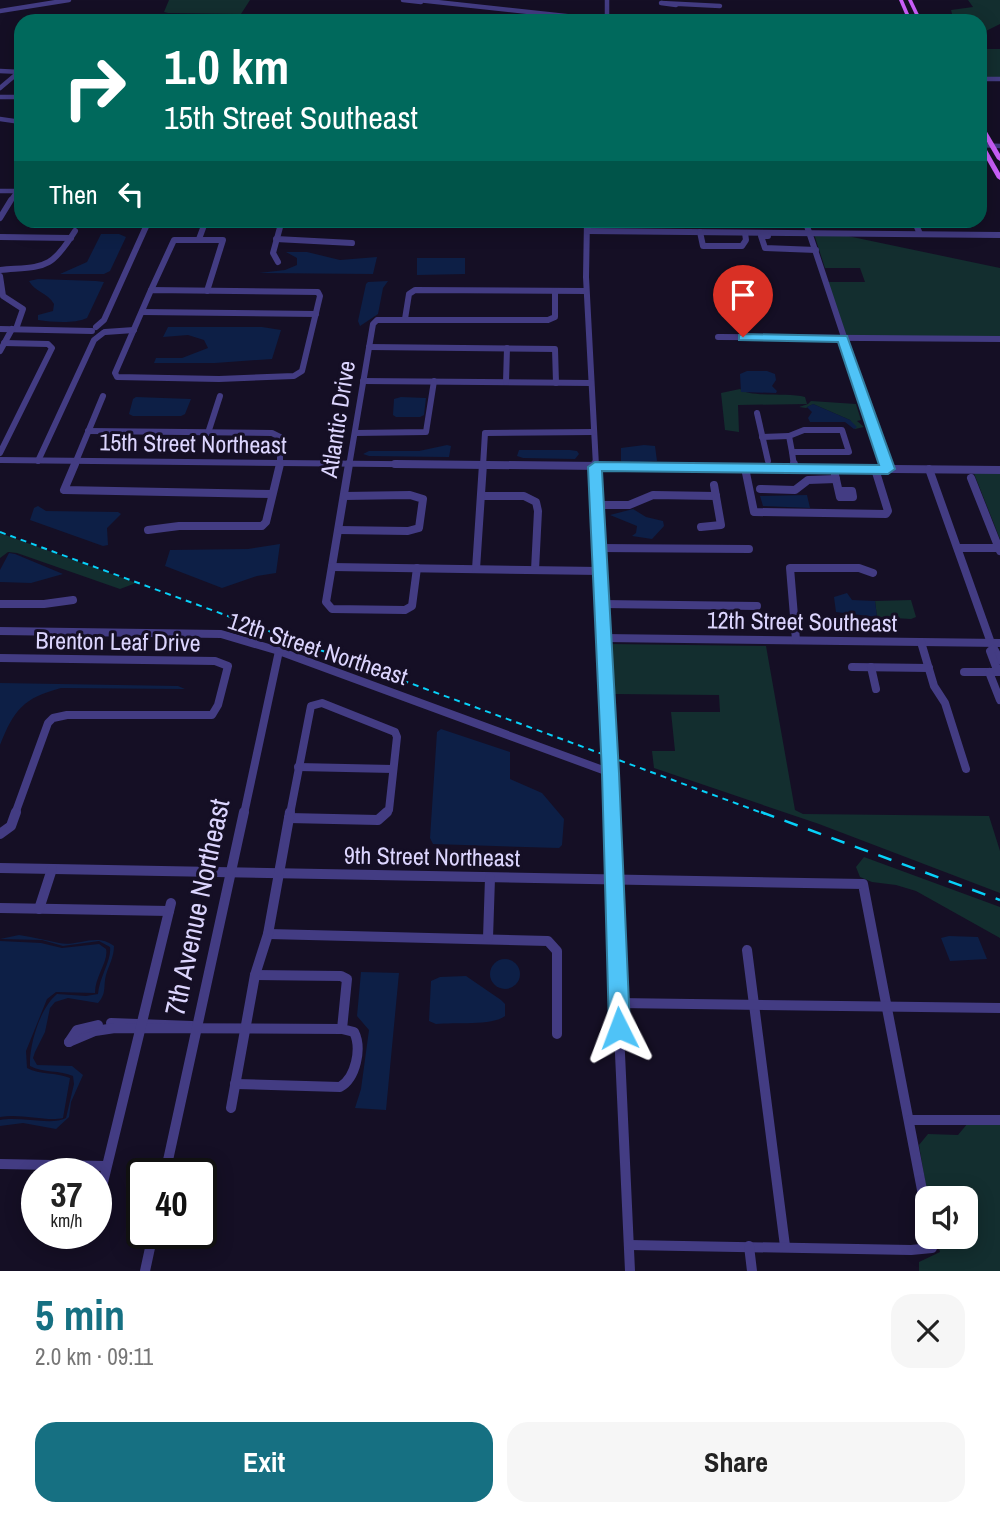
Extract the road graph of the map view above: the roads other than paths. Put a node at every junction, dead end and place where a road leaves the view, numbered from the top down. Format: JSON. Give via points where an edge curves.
{"nodes":[{"id":1,"x":58,"y":0,"type":"edge"},
{"id":2,"x":69,"y":0,"type":"edge"},
{"id":3,"x":403,"y":0,"type":"edge"},
{"id":4,"x":422,"y":1,"type":"edge"},
{"id":5,"x":719,"y":3,"type":"edge"},
{"id":6,"x":676,"y":5,"type":"dead end"},
{"id":7,"x":0,"y":10,"type":"edge"},
{"id":8,"x":518,"y":14,"type":"edge"},
{"id":9,"x":14,"y":77,"type":"edge"},
{"id":10,"x":0,"y":88,"type":"edge"},
{"id":11,"x":996,"y":146,"type":"edge"},
{"id":12,"x":987,"y":157,"type":"edge"},
{"id":13,"x":1000,"y":159,"type":"edge"},
{"id":14,"x":1000,"y":178,"type":"edge"},
{"id":15,"x":14,"y":198,"type":"edge"},
{"id":16,"x":1,"y":216,"type":"edge"},
{"id":17,"x":146,"y":228,"type":"edge"},
{"id":18,"x":203,"y":228,"type":"edge"},
{"id":19,"x":280,"y":228,"type":"edge"},
{"id":20,"x":808,"y":228,"type":"edge"},
{"id":21,"x":917,"y":228,"type":"edge"},
{"id":22,"x":75,"y":231,"type":"dead end"},
{"id":23,"x":587,"y":231,"type":"joint"},
{"id":24,"x":745,"y":233,"type":"junction"},
{"id":25,"x":810,"y":233,"type":"junction"},
{"id":26,"x":700,"y":234,"type":"junction"},
{"id":27,"x":920,"y":234,"type":"junction"},
{"id":28,"x":787,"y":235,"type":"junction"},
{"id":29,"x":1000,"y":235,"type":"edge"},
{"id":30,"x":718,"y":236,"type":"dead end"},
{"id":31,"x":0,"y":237,"type":"edge"},
{"id":32,"x":71,"y":238,"type":"junction"},
{"id":33,"x":199,"y":239,"type":"junction"},
{"id":34,"x":796,"y":239,"type":"dead end"},
{"id":35,"x":276,"y":240,"type":"junction"},
{"id":36,"x":352,"y":243,"type":"dead end"},
{"id":37,"x":816,"y":250,"type":"junction"},
{"id":38,"x":278,"y":261,"type":"dead end"},
{"id":39,"x":0,"y":270,"type":"edge"},
{"id":40,"x":0,"y":276,"type":"edge"},
{"id":41,"x":151,"y":290,"type":"junction"},
{"id":42,"x":207,"y":290,"type":"junction"},
{"id":43,"x":555,"y":291,"type":"junction"},
{"id":44,"x":586,"y":291,"type":"junction"},
{"id":45,"x":2,"y":299,"type":"edge"},
{"id":46,"x":142,"y":312,"type":"junction"},
{"id":47,"x":316,"y":314,"type":"junction"},
{"id":48,"x":405,"y":319,"type":"junction"},
{"id":49,"x":15,"y":325,"type":"junction"},
{"id":50,"x":105,"y":328,"type":"junction"},
{"id":51,"x":0,"y":329,"type":"edge"},
{"id":52,"x":134,"y":330,"type":"junction"},
{"id":53,"x":94,"y":332,"type":"junction"},
{"id":54,"x":718,"y":337,"type":"dead end"},
{"id":55,"x":843,"y":338,"type":"junction"},
{"id":56,"x":1000,"y":339,"type":"edge"},
{"id":57,"x":4,"y":343,"type":"junction"},
{"id":58,"x":369,"y":346,"type":"junction"},
{"id":59,"x":507,"y":348,"type":"junction"},
{"id":60,"x":0,"y":351,"type":"edge"},
{"id":61,"x":363,"y":381,"type":"junction"},
{"id":62,"x":434,"y":382,"type":"junction"},
{"id":63,"x":506,"y":382,"type":"junction"},
{"id":64,"x":556,"y":383,"type":"junction"},
{"id":65,"x":591,"y":383,"type":"junction"},
{"id":66,"x":103,"y":396,"type":"dead end"},
{"id":67,"x":220,"y":396,"type":"dead end"},
{"id":68,"x":757,"y":413,"type":"dead end"},
{"id":69,"x":88,"y":431,"type":"junction"},
{"id":70,"x":593,"y":432,"type":"junction"},
{"id":71,"x":208,"y":433,"type":"junction"},
{"id":72,"x":355,"y":433,"type":"junction"},
{"id":73,"x":789,"y":436,"type":"junction"},
{"id":74,"x":762,"y":437,"type":"junction"},
{"id":75,"x":790,"y":452,"type":"junction"},
{"id":76,"x":0,"y":453,"type":"edge"},
{"id":77,"x":0,"y":460,"type":"edge"},
{"id":78,"x":38,"y":461,"type":"junction"},
{"id":79,"x":75,"y":461,"type":"junction"},
{"id":80,"x":768,"y":461,"type":"dead end"},
{"id":81,"x":280,"y":463,"type":"junction"},
{"id":82,"x":351,"y":463,"type":"junction"},
{"id":83,"x":484,"y":465,"type":"junction"},
{"id":84,"x":595,"y":467,"type":"junction"},
{"id":85,"x":745,"y":468,"type":"junction"},
{"id":86,"x":795,"y":469,"type":"junction"},
{"id":87,"x":833,"y":469,"type":"junction"},
{"id":88,"x":875,"y":469,"type":"junction"},
{"id":89,"x":888,"y":469,"type":"junction"},
{"id":90,"x":929,"y":469,"type":"junction"},
{"id":91,"x":1000,"y":470,"type":"edge"},
{"id":92,"x":971,"y":478,"type":"dead end"},
{"id":93,"x":836,"y":479,"type":"junction"},
{"id":94,"x":714,"y":485,"type":"dead end"},
{"id":95,"x":760,"y":489,"type":"dead end"},
{"id":96,"x":272,"y":494,"type":"junction"},
{"id":97,"x":840,"y":494,"type":"dead end"},
{"id":98,"x":344,"y":496,"type":"junction"},
{"id":99,"x":481,"y":496,"type":"junction"},
{"id":100,"x":716,"y":496,"type":"junction"},
{"id":101,"x":597,"y":505,"type":"junction"},
{"id":102,"x":701,"y":527,"type":"dead end"},
{"id":103,"x":148,"y":530,"type":"dead end"},
{"id":104,"x":339,"y":530,"type":"junction"},
{"id":105,"x":599,"y":548,"type":"junction"},
{"id":106,"x":958,"y":548,"type":"junction"},
{"id":107,"x":749,"y":549,"type":"dead end"},
{"id":108,"x":1000,"y":550,"type":"edge"},
{"id":109,"x":332,"y":567,"type":"junction"},
{"id":110,"x":417,"y":568,"type":"junction"},
{"id":111,"x":476,"y":569,"type":"junction"},
{"id":112,"x":535,"y":570,"type":"junction"},
{"id":113,"x":600,"y":571,"type":"junction"},
{"id":114,"x":873,"y":573,"type":"dead end"},
{"id":115,"x":73,"y":600,"type":"dead end"},
{"id":116,"x":0,"y":604,"type":"edge"},
{"id":117,"x":602,"y":604,"type":"junction"},
{"id":118,"x":757,"y":606,"type":"dead end"},
{"id":119,"x":0,"y":631,"type":"edge"},
{"id":120,"x":604,"y":638,"type":"junction"},
{"id":121,"x":796,"y":640,"type":"junction"},
{"id":122,"x":921,"y":642,"type":"junction"},
{"id":123,"x":995,"y":645,"type":"edge"},
{"id":124,"x":279,"y":651,"type":"junction"},
{"id":125,"x":0,"y":659,"type":"edge"},
{"id":126,"x":1000,"y":660,"type":"edge"},
{"id":127,"x":852,"y":667,"type":"dead end"},
{"id":128,"x":871,"y":667,"type":"junction"},
{"id":129,"x":929,"y":668,"type":"junction"},
{"id":130,"x":1000,"y":670,"type":"edge"},
{"id":131,"x":964,"y":672,"type":"dead end"},
{"id":132,"x":989,"y":672,"type":"junction"},
{"id":133,"x":876,"y":689,"type":"dead end"},
{"id":134,"x":1000,"y":699,"type":"edge"},
{"id":135,"x":298,"y":767,"type":"junction"},
{"id":136,"x":393,"y":769,"type":"junction"},
{"id":137,"x":966,"y":769,"type":"dead end"},
{"id":138,"x":611,"y":773,"type":"junction"},
{"id":139,"x":289,"y":818,"type":"junction"},
{"id":140,"x":0,"y":834,"type":"edge"},
{"id":141,"x":0,"y":868,"type":"edge"},
{"id":142,"x":52,"y":869,"type":"junction"},
{"id":143,"x":229,"y":873,"type":"junction"},
{"id":144,"x":278,"y":874,"type":"junction"},
{"id":145,"x":490,"y":878,"type":"junction"},
{"id":146,"x":612,"y":880,"type":"junction"},
{"id":147,"x":0,"y":908,"type":"edge"},
{"id":148,"x":39,"y":909,"type":"junction"},
{"id":149,"x":268,"y":934,"type":"junction"},
{"id":150,"x":488,"y":938,"type":"junction"},
{"id":151,"x":747,"y":950,"type":"dead end"},
{"id":152,"x":255,"y":975,"type":"junction"},
{"id":153,"x":618,"y":1003,"type":"junction"},
{"id":154,"x":754,"y":1004,"type":"junction"},
{"id":155,"x":885,"y":1006,"type":"junction"},
{"id":156,"x":1000,"y":1008,"type":"edge"},
{"id":157,"x":141,"y":1026,"type":"junction"},
{"id":158,"x":195,"y":1027,"type":"junction"},
{"id":159,"x":246,"y":1028,"type":"junction"},
{"id":160,"x":342,"y":1029,"type":"junction"},
{"id":161,"x":557,"y":1034,"type":"dead end"},
{"id":162,"x":235,"y":1084,"type":"junction"},
{"id":163,"x":231,"y":1108,"type":"dead end"},
{"id":164,"x":909,"y":1120,"type":"junction"},
{"id":165,"x":1000,"y":1121,"type":"edge"},
{"id":166,"x":107,"y":1158,"type":"edge"},
{"id":167,"x":168,"y":1158,"type":"edge"},
{"id":168,"x":0,"y":1164,"type":"edge"},
{"id":169,"x":21,"y":1164,"type":"edge"},
{"id":170,"x":921,"y":1186,"type":"edge"},
{"id":171,"x":629,"y":1244,"type":"junction"},
{"id":172,"x":749,"y":1246,"type":"junction"},
{"id":173,"x":785,"y":1247,"type":"junction"},
{"id":174,"x":915,"y":1248,"type":"edge"},
{"id":175,"x":150,"y":1249,"type":"edge"},
{"id":176,"x":145,"y":1271,"type":"edge"},
{"id":177,"x":630,"y":1271,"type":"edge"},
{"id":178,"x":752,"y":1271,"type":"edge"}],
"edges":[{"from":1,"to":7,"type":"street"},
{"from":2,"to":7,"type":"street"},
{"from":3,"to":4,"type":"street"},
{"from":4,"to":8,"type":"street"},
{"from":5,"to":6,"type":"street"},
{"from":9,"to":10,"type":"street"},
{"from":11,"to":13,"type":"main road"},
{"from":12,"to":14,"type":"main road"},
{"from":15,"to":16,"type":"street"},
{"from":17,"to":50,"type":"street"},
{"from":18,"to":33,"type":"street"},
{"from":19,"to":35,"type":"street"},
{"from":20,"to":25,"type":"street"},
{"from":21,"to":27,"type":"street"},
{"from":22,"to":32,"type":"street"},
{"from":23,"to":26,"type":"street"},
{"from":23,"to":44,"type":"street"},
{"from":24,"to":26,"type":"street"},
{"from":24,"to":26,"type":"street","via":[[742,246],[703,246]]},
{"from":24,"to":28,"type":"street"},
{"from":25,"to":27,"type":"street"},
{"from":25,"to":28,"type":"street"},
{"from":25,"to":37,"type":"street"},
{"from":26,"to":30,"type":"street"},
{"from":27,"to":29,"type":"street"},
{"from":28,"to":34,"type":"street"},
{"from":28,"to":37,"type":"street","via":[[761,236],[765,248]]},
{"from":31,"to":32,"type":"street"},
{"from":32,"to":39,"type":"street","via":[[58,258],[40,266]]},
{"from":33,"to":41,"type":"street","via":[[172,242]]},
{"from":33,"to":42,"type":"street","via":[[225,243]]},
{"from":35,"to":36,"type":"street"},
{"from":35,"to":38,"type":"street","via":[[273,253]]},
{"from":37,"to":55,"type":"street"},
{"from":40,"to":45,"type":"street"},
{"from":41,"to":42,"type":"street"},
{"from":41,"to":46,"type":"street"},
{"from":42,"to":47,"type":"street","via":[[315,292],[320,296]]},
{"from":43,"to":44,"type":"street"},
{"from":43,"to":48,"type":"street","via":[[415,290],[409,294]]},
{"from":43,"to":48,"type":"street","name":"Atlantic Drive","via":[[555,317],[548,320]]},
{"from":44,"to":65,"type":"street"},
{"from":45,"to":49,"type":"street","via":[[22,308]]},
{"from":46,"to":47,"type":"street"},
{"from":46,"to":52,"type":"street"},
{"from":47,"to":52,"type":"street","via":[[303,371],[293,376],[119,378],[116,373]]},
{"from":48,"to":58,"type":"street","name":"Atlantic Drive","via":[[374,322]]},
{"from":49,"to":51,"type":"street"},
{"from":49,"to":53,"type":"street"},
{"from":49,"to":57,"type":"street"},
{"from":50,"to":52,"type":"street"},
{"from":50,"to":53,"type":"street"},
{"from":50,"to":53,"type":"street"},
{"from":53,"to":78,"type":"street"},
{"from":54,"to":55,"type":"street"},
{"from":55,"to":56,"type":"street"},
{"from":55,"to":89,"type":"street"},
{"from":57,"to":60,"type":"street"},
{"from":57,"to":76,"type":"street","via":[[48,344],[52,348]]},
{"from":58,"to":59,"type":"street"},
{"from":58,"to":61,"type":"street","name":"Atlantic Drive"},
{"from":59,"to":63,"type":"street"},
{"from":59,"to":64,"type":"street","via":[[555,349]]},
{"from":61,"to":62,"type":"street"},
{"from":61,"to":72,"type":"street","name":"Atlantic Drive"},
{"from":62,"to":63,"type":"street"},
{"from":62,"to":72,"type":"street","via":[[426,432]]},
{"from":63,"to":64,"type":"street"},
{"from":64,"to":65,"type":"street"},
{"from":65,"to":70,"type":"street"},
{"from":66,"to":69,"type":"street"},
{"from":67,"to":71,"type":"street"},
{"from":68,"to":74,"type":"street"},
{"from":69,"to":71,"type":"street"},
{"from":69,"to":79,"type":"street"},
{"from":70,"to":83,"type":"street","via":[[489,432],[484,435]]},
{"from":70,"to":84,"type":"street"},
{"from":71,"to":81,"type":"street","via":[[277,434],[283,443]]},
{"from":72,"to":82,"type":"street","name":"Atlantic Drive"},
{"from":73,"to":74,"type":"street"},
{"from":73,"to":75,"type":"street"},
{"from":73,"to":75,"type":"street","via":[[804,430],[842,430],[849,452]]},
{"from":74,"to":80,"type":"street"},
{"from":75,"to":86,"type":"street"},
{"from":77,"to":78,"type":"street","name":"15th Street Northeast"},
{"from":78,"to":79,"type":"street","name":"15th Street Northeast"},
{"from":79,"to":81,"type":"street","name":"15th Street Northeast"},
{"from":79,"to":96,"type":"street","via":[[64,488],[68,491]]},
{"from":81,"to":82,"type":"street","name":"15th Street Northeast"},
{"from":81,"to":96,"type":"street"},
{"from":82,"to":83,"type":"street","name":"15th Street Northeast"},
{"from":82,"to":98,"type":"street","name":"Atlantic Drive"},
{"from":83,"to":84,"type":"street","name":"15th Street Northeast"},
{"from":83,"to":99,"type":"street"},
{"from":84,"to":85,"type":"street","name":"15th Street Northeast"},
{"from":84,"to":101,"type":"street"},
{"from":85,"to":86,"type":"street","name":"15th Street Northeast"},
{"from":85,"to":88,"type":"street","via":[[754,512],[886,514]]},
{"from":86,"to":87,"type":"street","name":"15th Street Northeast"},
{"from":87,"to":88,"type":"street","name":"15th Street Northeast"},
{"from":87,"to":93,"type":"street"},
{"from":88,"to":89,"type":"street","name":"15th Street Northeast"},
{"from":89,"to":90,"type":"street","name":"15th Street Northeast"},
{"from":90,"to":91,"type":"street","name":"15th Street Northeast"},
{"from":90,"to":106,"type":"street"},
{"from":92,"to":108,"type":"street"},
{"from":93,"to":95,"type":"street","via":[[808,480],[795,490]]},
{"from":93,"to":97,"type":"street"},
{"from":94,"to":100,"type":"street"},
{"from":96,"to":103,"type":"street","via":[[262,526]]},
{"from":98,"to":104,"type":"street","name":"Atlantic Drive"},
{"from":98,"to":104,"type":"street","via":[[410,495],[423,499],[419,528]]},
{"from":99,"to":111,"type":"street"},
{"from":99,"to":112,"type":"street","via":[[524,496],[536,502]]},
{"from":100,"to":101,"type":"street","via":[[653,495],[629,505]]},
{"from":100,"to":102,"type":"street","via":[[721,525]]},
{"from":101,"to":105,"type":"street"},
{"from":104,"to":109,"type":"street","name":"Atlantic Drive"},
{"from":105,"to":107,"type":"street"},
{"from":105,"to":113,"type":"street"},
{"from":106,"to":108,"type":"street"},
{"from":106,"to":123,"type":"street"},
{"from":109,"to":110,"type":"street"},
{"from":109,"to":110,"type":"street","name":"Atlantic Drive","via":[[326,602],[332,609],[405,610],[412,606]]},
{"from":110,"to":111,"type":"street"},
{"from":111,"to":112,"type":"street"},
{"from":112,"to":113,"type":"street"},
{"from":113,"to":117,"type":"street"},
{"from":114,"to":121,"type":"street","via":[[859,568],[790,568]]},
{"from":115,"to":116,"type":"street"},
{"from":117,"to":118,"type":"street"},
{"from":117,"to":120,"type":"street"},
{"from":119,"to":124,"type":"street","name":"12th Street Northeast","via":[[221,634]]},
{"from":120,"to":121,"type":"street","name":"12th Street Southeast"},
{"from":120,"to":138,"type":"street"},
{"from":121,"to":122,"type":"street","name":"12th Street Southeast"},
{"from":122,"to":123,"type":"street","name":"12th Street Southeast"},
{"from":122,"to":129,"type":"street"},
{"from":123,"to":126,"type":"street"},
{"from":123,"to":130,"type":"street","via":[[990,651]]},
{"from":124,"to":138,"type":"street","name":"12th Street Northeast"},
{"from":124,"to":143,"type":"street","name":"7th Avenue Northeast"},
{"from":125,"to":140,"type":"street","name":"Brenton Leaf Drive","via":[[215,661],[228,666],[212,715],[52,718],[11,826]]},
{"from":127,"to":128,"type":"street"},
{"from":128,"to":129,"type":"street"},
{"from":128,"to":133,"type":"street"},
{"from":129,"to":137,"type":"street","via":[[946,703]]},
{"from":130,"to":132,"type":"street"},
{"from":131,"to":132,"type":"street"},
{"from":132,"to":134,"type":"street"},
{"from":135,"to":136,"type":"street"},
{"from":135,"to":136,"type":"street","via":[[308,711],[315,703],[395,732]]},
{"from":135,"to":139,"type":"street"},
{"from":136,"to":139,"type":"street","via":[[388,810],[378,820]]},
{"from":138,"to":146,"type":"street"},
{"from":139,"to":144,"type":"street"},
{"from":141,"to":142,"type":"street","name":"9th Street Northeast"},
{"from":142,"to":143,"type":"street","name":"9th Street Northeast"},
{"from":142,"to":148,"type":"street"},
{"from":143,"to":144,"type":"street","name":"9th Street Northeast"},
{"from":143,"to":158,"type":"street","name":"7th Avenue Northeast"},
{"from":144,"to":145,"type":"street","name":"9th Street Northeast"},
{"from":144,"to":149,"type":"street"},
{"from":145,"to":146,"type":"street","name":"9th Street Northeast"},
{"from":145,"to":150,"type":"street"},
{"from":146,"to":153,"type":"street"},
{"from":146,"to":155,"type":"street","name":"9th Street Northeast","via":[[863,884]]},
{"from":147,"to":148,"type":"street"},
{"from":148,"to":157,"type":"street","via":[[170,907]]},
{"from":149,"to":150,"type":"street"},
{"from":149,"to":152,"type":"street"},
{"from":150,"to":161,"type":"street","via":[[540,939],[554,945]]},
{"from":151,"to":154,"type":"street"},
{"from":152,"to":159,"type":"street"},
{"from":152,"to":160,"type":"street","via":[[347,979]]},
{"from":153,"to":154,"type":"street"},
{"from":153,"to":171,"type":"street"},
{"from":154,"to":155,"type":"street"},
{"from":154,"to":173,"type":"street"},
{"from":155,"to":156,"type":"street"},
{"from":155,"to":164,"type":"street"},
{"from":157,"to":157,"type":"street","via":[[117,1022],[86,1028],[77,1030],[69,1042],[106,1029]]},
{"from":157,"to":158,"type":"street"},
{"from":157,"to":166,"type":"street"},
{"from":158,"to":159,"type":"street"},
{"from":158,"to":167,"type":"street","name":"7th Avenue Northeast"},
{"from":159,"to":160,"type":"street"},
{"from":159,"to":162,"type":"street"},
{"from":160,"to":162,"type":"street","via":[[354,1032],[357,1038],[348,1084]]},
{"from":162,"to":163,"type":"street"},
{"from":164,"to":165,"type":"street"},
{"from":164,"to":170,"type":"street"},
{"from":168,"to":169,"type":"street"},
{"from":171,"to":172,"type":"street"},
{"from":171,"to":177,"type":"street"},
{"from":172,"to":173,"type":"street"},
{"from":172,"to":178,"type":"street"},
{"from":173,"to":174,"type":"street"},
{"from":175,"to":176,"type":"street"}]}
